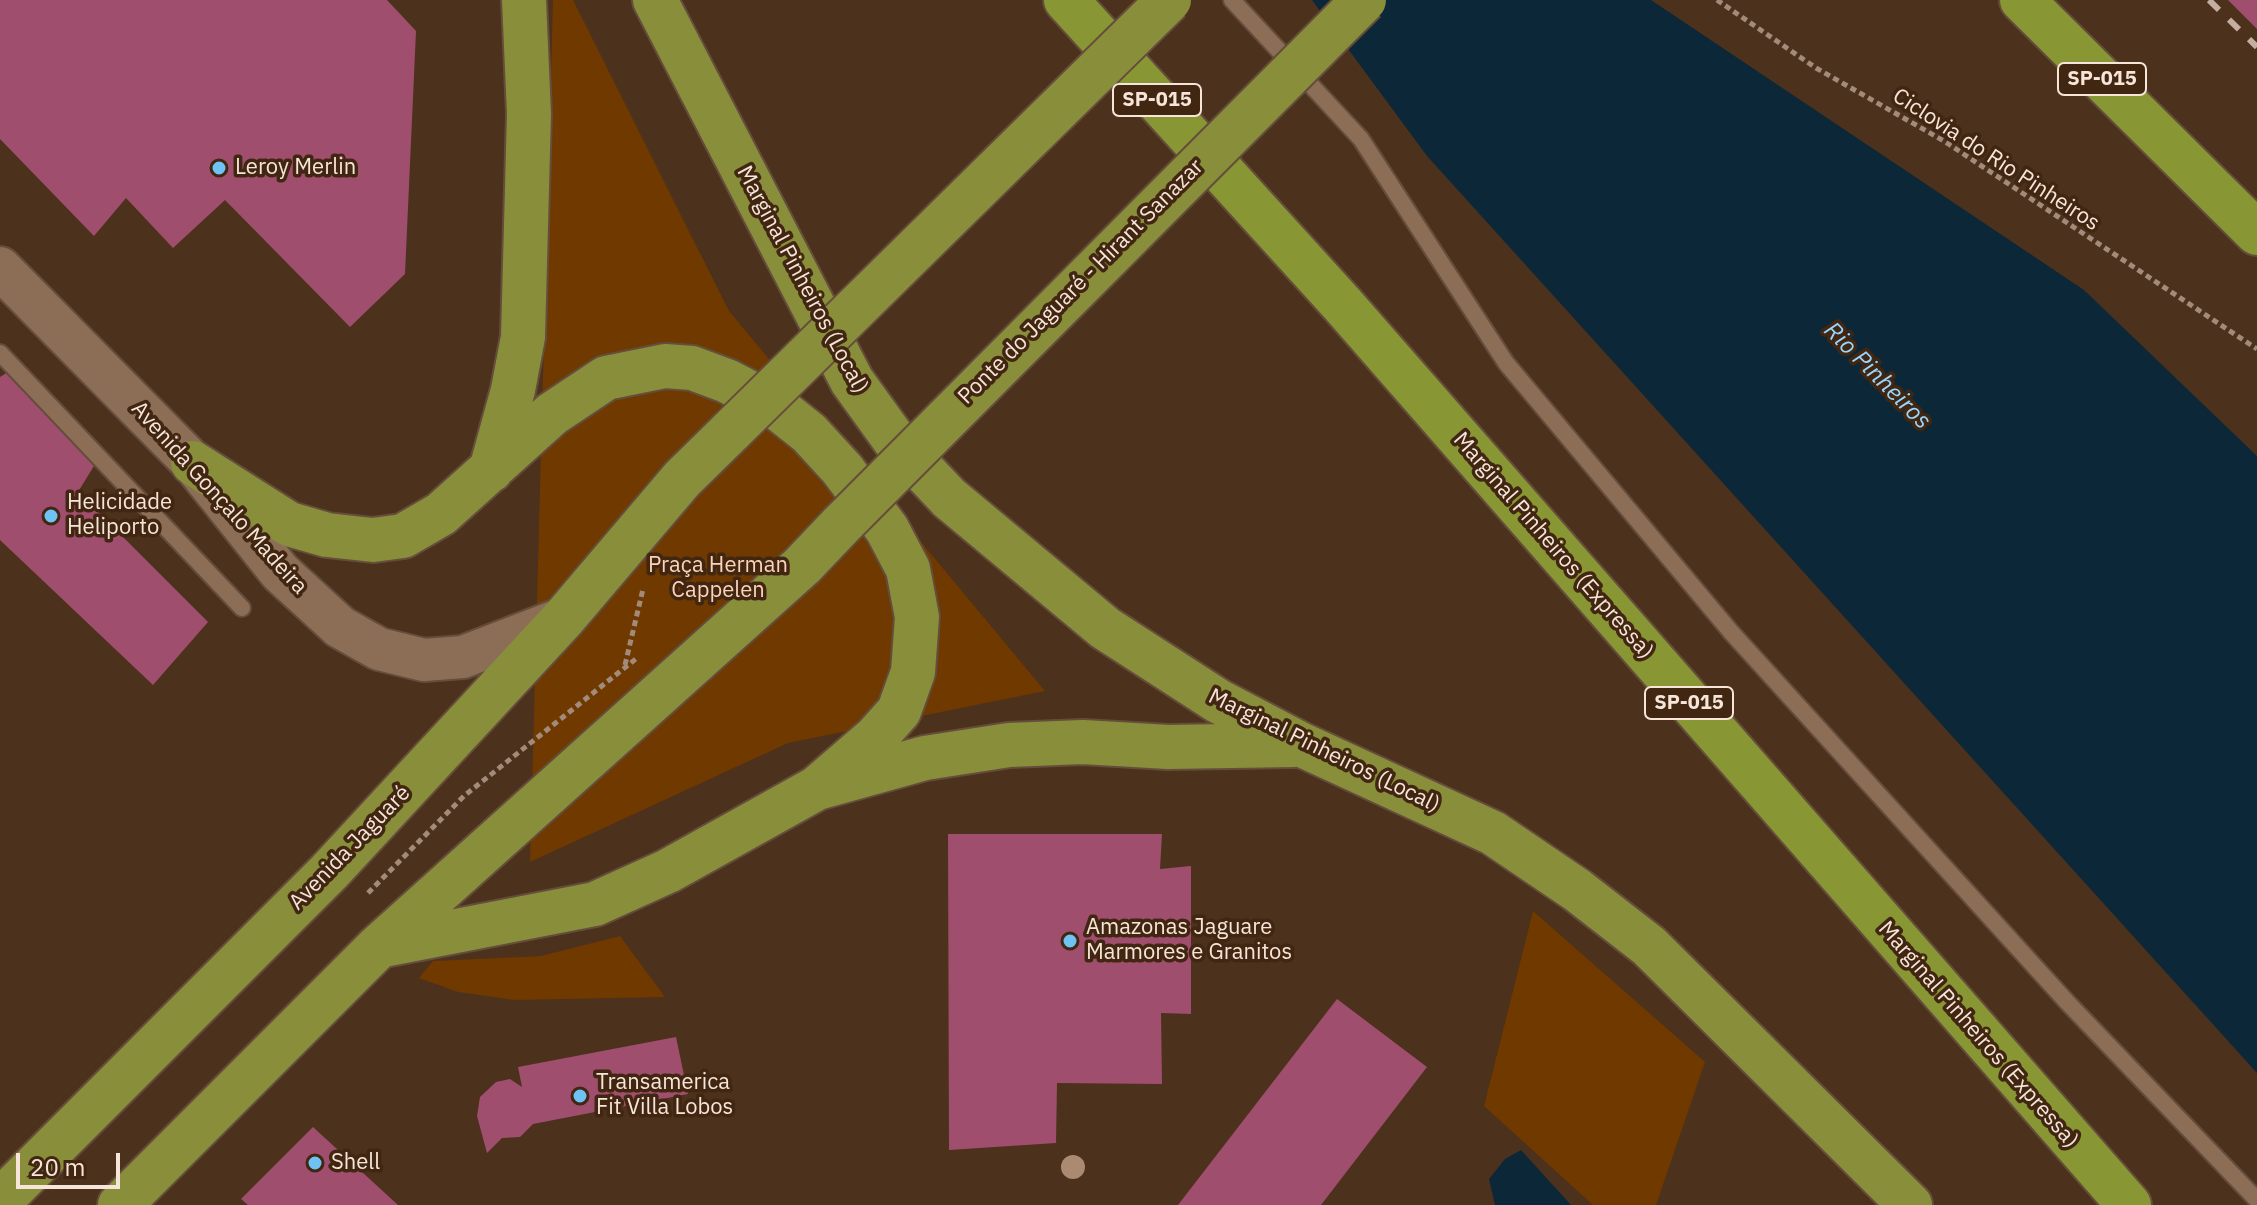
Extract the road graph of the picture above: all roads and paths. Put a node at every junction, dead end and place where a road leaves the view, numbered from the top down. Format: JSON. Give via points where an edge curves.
{"nodes":[{"id":1,"x":524,"y":0,"type":"edge"},
{"id":2,"x":655,"y":0,"type":"edge"},
{"id":3,"x":1066,"y":0,"type":"edge"},
{"id":4,"x":1169,"y":0,"type":"edge"},
{"id":5,"x":1232,"y":0,"type":"edge"},
{"id":6,"x":1364,"y":0,"type":"edge"},
{"id":7,"x":1717,"y":0,"type":"edge"},
{"id":8,"x":2022,"y":0,"type":"edge"},
{"id":9,"x":2257,"y":233,"type":"edge"},
{"id":10,"x":0,"y":268,"type":"edge"},
{"id":11,"x":2257,"y":349,"type":"edge"},
{"id":12,"x":0,"y":353,"type":"edge"},
{"id":13,"x":193,"y":463,"type":"junction"},
{"id":14,"x":491,"y":470,"type":"junction"},
{"id":15,"x":242,"y":608,"type":"dead end"},
{"id":16,"x":564,"y":618,"type":"junction"},
{"id":17,"x":1300,"y":744,"type":"junction"},
{"id":18,"x":817,"y":788,"type":"junction"},
{"id":19,"x":379,"y":946,"type":"junction"},
{"id":20,"x":5,"y":1187,"type":"edge"},
{"id":21,"x":2257,"y":1200,"type":"edge"},
{"id":22,"x":120,"y":1205,"type":"edge"},
{"id":23,"x":1910,"y":1205,"type":"edge"},
{"id":24,"x":2129,"y":1205,"type":"edge"}],
"edges":[{"from":1,"to":14,"type":"highway","via":[[529,114],[525,309],[513,390]]},
{"from":2,"to":17,"type":"highway","name":"Marginal Pinheiros (Local)","via":[[852,381],[896,442],[959,507],[1105,628],[1218,701]]},
{"from":3,"to":24,"type":"highway","name":"Marginal Pinheiros (Expressa)","number":"SP-015","via":[[1343,305]]},
{"from":4,"to":16,"type":"highway","name":"Avenida Jaguaré","bridge":true,"via":[[682,479]]},
{"from":5,"to":21,"type":"lane","via":[[1361,139],[1506,363],[1731,632],[2067,1002]]},
{"from":6,"to":19,"type":"highway","name":"Ponte do Jaguaré - Hirant Sanazar","bridge":true,"via":[[802,566]]},
{"from":7,"to":11,"type":"path","name":"Ciclovia do Rio Pinheiros","via":[[1816,68],[1944,141]]},
{"from":8,"to":9,"type":"highway","number":"SP-015"},
{"from":10,"to":13,"type":"street","name":"Avenida Gonçalo Madeira"},
{"from":12,"to":15,"type":"lane"},
{"from":13,"to":14,"type":"highway","via":[[289,524],[373,540],[403,536],[441,514]]},
{"from":13,"to":16,"type":"street","name":"Avenida Gonçalo Madeira","via":[[280,572],[340,627],[379,649],[424,660],[463,657]]},
{"from":14,"to":18,"type":"highway","via":[[584,391],[606,378],[665,366],[692,368],[727,381],[775,406],[809,433],[887,529],[908,569],[917,617],[913,672],[899,711]]},
{"from":16,"to":20,"type":"highway","name":"Avenida Jaguaré","via":[[329,872]]},
{"from":17,"to":18,"type":"highway","via":[[1009,745],[925,758]]},
{"from":17,"to":23,"type":"highway","name":"Marginal Pinheiros (Local)","via":[[1493,833],[1577,890],[1649,946]]},
{"from":18,"to":19,"type":"highway","via":[[668,871],[595,904]]},
{"from":19,"to":22,"type":"highway"}]}
